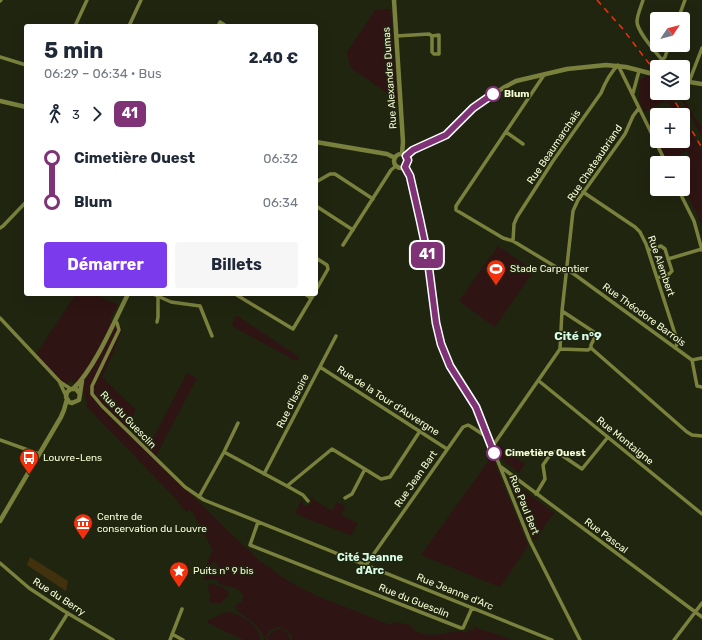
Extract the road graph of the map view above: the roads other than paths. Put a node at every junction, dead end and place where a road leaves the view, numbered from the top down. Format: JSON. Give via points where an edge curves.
{"nodes":[{"id":1,"x":87,"y":0,"type":"edge"},
{"id":2,"x":141,"y":0,"type":"edge"},
{"id":3,"x":394,"y":0,"type":"edge"},
{"id":4,"x":643,"y":0,"type":"edge"},
{"id":5,"x":685,"y":0,"type":"edge"},
{"id":6,"x":681,"y":12,"type":"edge"},
{"id":7,"x":76,"y":24,"type":"edge"},
{"id":8,"x":130,"y":24,"type":"edge"},
{"id":9,"x":396,"y":36,"type":"junction"},
{"id":10,"x":432,"y":36,"type":"junction"},
{"id":11,"x":702,"y":48,"type":"edge"},
{"id":12,"x":666,"y":52,"type":"edge"},
{"id":13,"x":0,"y":57,"type":"edge"},
{"id":14,"x":662,"y":60,"type":"joint"},
{"id":15,"x":24,"y":64,"type":"edge"},
{"id":16,"x":618,"y":65,"type":"junction"},
{"id":17,"x":639,"y":71,"type":"junction"},
{"id":18,"x":650,"y":73,"type":"edge"},
{"id":19,"x":545,"y":74,"type":"junction"},
{"id":20,"x":690,"y":79,"type":"edge"},
{"id":21,"x":690,"y":82,"type":"edge"},
{"id":22,"x":702,"y":84,"type":"edge"},
{"id":23,"x":633,"y":95,"type":"junction"},
{"id":24,"x":0,"y":101,"type":"edge"},
{"id":25,"x":24,"y":107,"type":"edge"},
{"id":26,"x":639,"y":108,"type":"junction"},
{"id":27,"x":506,"y":132,"type":"junction"},
{"id":28,"x":318,"y":142,"type":"edge"},
{"id":29,"x":523,"y":144,"type":"dead end"},
{"id":30,"x":403,"y":145,"type":"junction"},
{"id":31,"x":413,"y":150,"type":"junction"},
{"id":32,"x":404,"y":155,"type":"junction"},
{"id":33,"x":663,"y":156,"type":"edge"},
{"id":34,"x":395,"y":158,"type":"junction"},
{"id":35,"x":396,"y":166,"type":"junction"},
{"id":36,"x":405,"y":167,"type":"junction"},
{"id":37,"x":318,"y":181,"type":"edge"},
{"id":38,"x":583,"y":192,"type":"junction"},
{"id":39,"x":682,"y":196,"type":"edge"},
{"id":40,"x":373,"y":199,"type":"junction"},
{"id":41,"x":24,"y":204,"type":"edge"},
{"id":42,"x":318,"y":207,"type":"edge"},
{"id":43,"x":0,"y":228,"type":"edge"},
{"id":44,"x":353,"y":230,"type":"junction"},
{"id":45,"x":513,"y":241,"type":"junction"},
{"id":46,"x":344,"y":245,"type":"dead end"},
{"id":47,"x":702,"y":249,"type":"edge"},
{"id":48,"x":648,"y":250,"type":"junction"},
{"id":49,"x":318,"y":259,"type":"edge"},
{"id":50,"x":668,"y":259,"type":"junction"},
{"id":51,"x":567,"y":271,"type":"junction"},
{"id":52,"x":657,"y":278,"type":"junction"},
{"id":53,"x":318,"y":286,"type":"edge"},
{"id":54,"x":127,"y":296,"type":"edge"},
{"id":55,"x":238,"y":296,"type":"edge"},
{"id":56,"x":308,"y":296,"type":"edge"},
{"id":57,"x":158,"y":297,"type":"joint"},
{"id":58,"x":312,"y":298,"type":"joint"},
{"id":59,"x":562,"y":311,"type":"junction"},
{"id":60,"x":0,"y":318,"type":"edge"},
{"id":61,"x":115,"y":321,"type":"junction"},
{"id":62,"x":157,"y":322,"type":"dead end"},
{"id":63,"x":212,"y":336,"type":"dead end"},
{"id":64,"x":336,"y":336,"type":"dead end"},
{"id":65,"x":591,"y":348,"type":"junction"},
{"id":66,"x":675,"y":348,"type":"junction"},
{"id":67,"x":560,"y":349,"type":"junction"},
{"id":68,"x":702,"y":358,"type":"edge"},
{"id":69,"x":692,"y":360,"type":"junction"},
{"id":70,"x":320,"y":367,"type":"junction"},
{"id":71,"x":82,"y":380,"type":"junction"},
{"id":72,"x":538,"y":381,"type":"junction"},
{"id":73,"x":60,"y":382,"type":"junction"},
{"id":74,"x":702,"y":387,"type":"edge"},
{"id":75,"x":72,"y":389,"type":"junction"},
{"id":76,"x":80,"y":394,"type":"junction"},
{"id":77,"x":66,"y":397,"type":"junction"},
{"id":78,"x":72,"y":403,"type":"junction"},
{"id":79,"x":64,"y":410,"type":"junction"},
{"id":80,"x":238,"y":423,"type":"dead end"},
{"id":81,"x":420,"y":431,"type":"junction"},
{"id":82,"x":702,"y":436,"type":"edge"},
{"id":83,"x":608,"y":437,"type":"junction"},
{"id":84,"x":488,"y":438,"type":"junction"},
{"id":85,"x":0,"y":440,"type":"edge"},
{"id":86,"x":492,"y":447,"type":"junction"},
{"id":87,"x":447,"y":449,"type":"junction"},
{"id":88,"x":224,"y":452,"type":"junction"},
{"id":89,"x":39,"y":454,"type":"junction"},
{"id":90,"x":500,"y":466,"type":"junction"},
{"id":91,"x":364,"y":469,"type":"junction"},
{"id":92,"x":264,"y":474,"type":"junction"},
{"id":93,"x":287,"y":486,"type":"junction"},
{"id":94,"x":536,"y":494,"type":"junction"},
{"id":95,"x":199,"y":497,"type":"junction"},
{"id":96,"x":345,"y":498,"type":"dead end"},
{"id":97,"x":308,"y":501,"type":"dead end"},
{"id":98,"x":217,"y":505,"type":"joint"},
{"id":99,"x":702,"y":514,"type":"edge"},
{"id":100,"x":0,"y":521,"type":"edge"},
{"id":101,"x":258,"y":522,"type":"junction"},
{"id":102,"x":0,"y":563,"type":"edge"},
{"id":103,"x":366,"y":565,"type":"junction"},
{"id":104,"x":702,"y":603,"type":"edge"},
{"id":105,"x":472,"y":608,"type":"junction"},
{"id":106,"x":182,"y":609,"type":"dead end"},
{"id":107,"x":695,"y":612,"type":"junction"},
{"id":108,"x":68,"y":613,"type":"junction"},
{"id":109,"x":702,"y":617,"type":"edge"},
{"id":110,"x":172,"y":634,"type":"junction"},
{"id":111,"x":51,"y":640,"type":"edge"},
{"id":112,"x":113,"y":640,"type":"edge"},
{"id":113,"x":170,"y":640,"type":"edge"},
{"id":114,"x":183,"y":640,"type":"edge"},
{"id":115,"x":552,"y":640,"type":"edge"},
{"id":116,"x":580,"y":640,"type":"edge"},
{"id":117,"x":674,"y":640,"type":"edge"}],
"edges":[{"from":1,"to":7,"type":"street"},
{"from":2,"to":8,"type":"street"},
{"from":3,"to":9,"type":"street","name":"Rue Alexandre Dumas"},
{"from":4,"to":14,"type":"street","via":[[637,22],[639,30]]},
{"from":5,"to":6,"type":"street"},
{"from":9,"to":10,"type":"street"},
{"from":9,"to":30,"type":"street","name":"Rue Alexandre Dumas"},
{"from":10,"to":10,"type":"street","via":[[439,36],[439,54],[432,52]]},
{"from":11,"to":20,"type":"street"},
{"from":12,"to":14,"type":"street"},
{"from":13,"to":15,"type":"street"},
{"from":16,"to":17,"type":"street"},
{"from":16,"to":19,"type":"street","via":[[567,69]]},
{"from":16,"to":23,"type":"street"},
{"from":16,"to":45,"type":"street","name":"Rue Beaumarchais","via":[[516,218]]},
{"from":17,"to":18,"type":"street"},
{"from":17,"to":23,"type":"street"},
{"from":19,"to":27,"type":"street"},
{"from":19,"to":31,"type":"street","via":[[516,81],[503,88],[473,108],[451,132]]},
{"from":21,"to":22,"type":"street"},
{"from":23,"to":26,"type":"street"},
{"from":24,"to":25,"type":"street"},
{"from":26,"to":33,"type":"street"},
{"from":26,"to":38,"type":"street","name":"Rue Chateaubriand","via":[[625,134]]},
{"from":27,"to":29,"type":"street"},
{"from":27,"to":45,"type":"street","name":"Rue Théodore Barrois","via":[[456,206],[456,210],[503,238]]},
{"from":28,"to":34,"type":"street","via":[[387,154]]},
{"from":30,"to":31,"type":"street"},
{"from":30,"to":32,"type":"street","name":"Rue Alexandre Dumas"},
{"from":31,"to":32,"type":"street"},
{"from":32,"to":34,"type":"street"},
{"from":32,"to":36,"type":"street","via":[[408,160]]},
{"from":34,"to":35,"type":"street"},
{"from":35,"to":36,"type":"street"},
{"from":35,"to":40,"type":"street"},
{"from":36,"to":84,"type":"street","name":"Rue Paul Bert","via":[[410,176],[422,228],[441,344],[450,366],[476,407]]},
{"from":37,"to":40,"type":"street","via":[[335,174]]},
{"from":38,"to":48,"type":"street","name":"Rue Alembert","via":[[638,229]]},
{"from":38,"to":51,"type":"street","name":"Rue Chateaubriand","via":[[573,211]]},
{"from":39,"to":47,"type":"street","via":[[694,221]]},
{"from":40,"to":44,"type":"street"},
{"from":41,"to":43,"type":"street"},
{"from":42,"to":44,"type":"street"},
{"from":44,"to":46,"type":"street"},
{"from":45,"to":51,"type":"street","name":"Rue Théodore Barrois"},
{"from":47,"to":50,"type":"street"},
{"from":48,"to":50,"type":"street","via":[[661,246],[665,249]]},
{"from":48,"to":52,"type":"street","name":"Rue Alembert"},
{"from":49,"to":53,"type":"street","via":[[327,265],[328,269]]},
{"from":50,"to":52,"type":"street","via":[[671,272]]},
{"from":51,"to":59,"type":"street","name":"Rue Chateaubriand"},
{"from":51,"to":66,"type":"street","name":"Rue Théodore Barrois"},
{"from":52,"to":66,"type":"street","name":"Rue Alembert","via":[[677,340]]},
{"from":54,"to":61,"type":"street"},
{"from":55,"to":58,"type":"street","via":[[293,329]]},
{"from":56,"to":58,"type":"street"},
{"from":57,"to":62,"type":"street"},
{"from":57,"to":63,"type":"street","via":[[171,302],[200,306]]},
{"from":59,"to":65,"type":"street","via":[[594,332]]},
{"from":59,"to":67,"type":"street","name":"Rue Chateaubriand"},
{"from":60,"to":73,"type":"street"},
{"from":61,"to":71,"type":"street"},
{"from":61,"to":95,"type":"street","name":"Rue du Guesclin","via":[[119,330],[92,386],[92,394],[185,488]]},
{"from":64,"to":70,"type":"street","name":"Rue d'Issoire"},
{"from":65,"to":67,"type":"street"},
{"from":65,"to":82,"type":"street","via":[[687,432]]},
{"from":66,"to":69,"type":"street","name":"Rue Théodore Barrois"},
{"from":67,"to":72,"type":"street"},
{"from":68,"to":69,"type":"street"},
{"from":69,"to":74,"type":"street","via":[[697,386]]},
{"from":70,"to":81,"type":"street","name":"Rue de la Tour d'Auvergne"},
{"from":70,"to":92,"type":"street","name":"Rue d'Issoire"},
{"from":71,"to":75,"type":"street"},
{"from":71,"to":76,"type":"street"},
{"from":72,"to":83,"type":"street","name":"Rue Montaigne"},
{"from":72,"to":86,"type":"street"},
{"from":73,"to":75,"type":"street"},
{"from":73,"to":77,"type":"street"},
{"from":75,"to":76,"type":"street","via":[[78,390]]},
{"from":75,"to":77,"type":"street"},
{"from":76,"to":78,"type":"street","via":[[79,400]]},
{"from":77,"to":78,"type":"street"},
{"from":77,"to":79,"type":"street"},
{"from":78,"to":79,"type":"street"},
{"from":79,"to":89,"type":"street"},
{"from":80,"to":88,"type":"street"},
{"from":81,"to":87,"type":"street","name":"Rue de la Tour d'Auvergne"},
{"from":81,"to":91,"type":"street","via":[[390,477],[381,479]]},
{"from":83,"to":94,"type":"street","via":[[582,469],[552,452],[543,465],[545,479]]},
{"from":83,"to":99,"type":"street","name":"Rue Montaigne"},
{"from":84,"to":86,"type":"street","name":"Rue Paul Bert"},
{"from":84,"to":87,"type":"street","name":"Rue Jean Bart","via":[[466,426]]},
{"from":85,"to":89,"type":"street"},
{"from":86,"to":90,"type":"street","name":"Rue Paul Bert"},
{"from":87,"to":103,"type":"street","name":"Rue Jean Bart"},
{"from":88,"to":92,"type":"street"},
{"from":88,"to":95,"type":"street"},
{"from":89,"to":100,"type":"street"},
{"from":90,"to":94,"type":"street","name":"Rue Pascal"},
{"from":90,"to":116,"type":"street","name":"Rue Paul Bert","via":[[530,541]]},
{"from":91,"to":93,"type":"street","via":[[332,449]]},
{"from":91,"to":96,"type":"street","via":[[352,494]]},
{"from":92,"to":93,"type":"street"},
{"from":93,"to":97,"type":"street"},
{"from":94,"to":107,"type":"street","name":"Rue Pascal"},
{"from":95,"to":98,"type":"street","name":"Rue du Guesclin"},
{"from":98,"to":101,"type":"street","name":"Rue Jeanne d'Arc"},
{"from":101,"to":103,"type":"street","name":"Rue Jeanne d'Arc"},
{"from":101,"to":105,"type":"street","name":"Rue du Guesclin","via":[[250,545],[461,628]]},
{"from":102,"to":108,"type":"street","name":"Rue du Berry","via":[[29,588]]},
{"from":103,"to":105,"type":"street","name":"Rue Jeanne d'Arc"},
{"from":104,"to":107,"type":"street"},
{"from":105,"to":115,"type":"street","name":"Rue Jeanne d'Arc"},
{"from":106,"to":110,"type":"street"},
{"from":107,"to":109,"type":"street","name":"Rue Pascal"},
{"from":107,"to":117,"type":"street"},
{"from":108,"to":111,"type":"street"},
{"from":108,"to":112,"type":"street","name":"Rue du Berry"},
{"from":110,"to":113,"type":"street"},
{"from":110,"to":114,"type":"street"}]}
